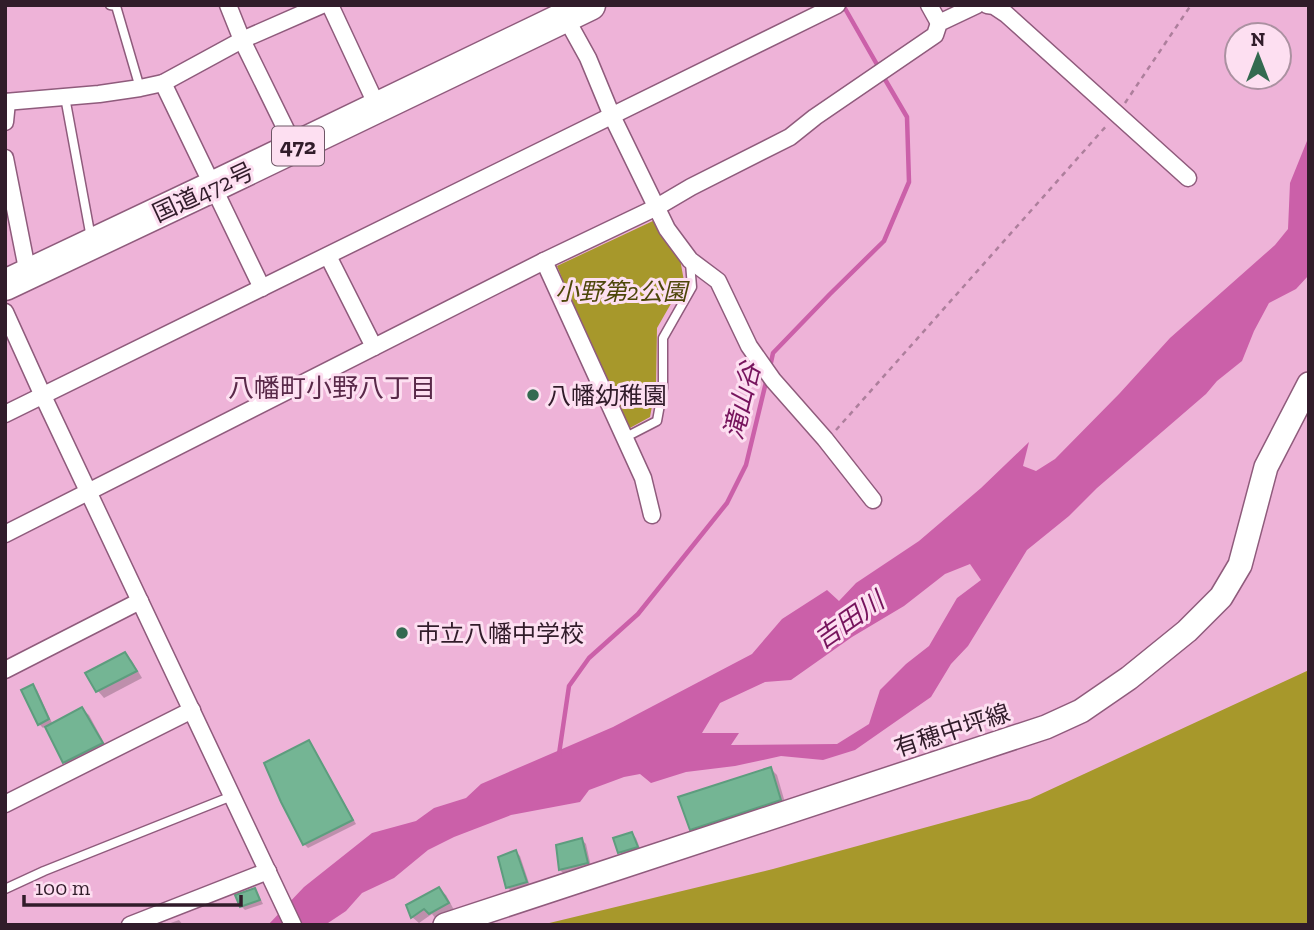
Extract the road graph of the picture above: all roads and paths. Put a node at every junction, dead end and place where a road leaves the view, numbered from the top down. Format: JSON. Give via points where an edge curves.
{"nodes":[{"id":1,"x":110,"y":5,"type":"edge"},
{"id":2,"x":228,"y":5,"type":"edge"},
{"id":3,"x":322,"y":5,"type":"edge"},
{"id":4,"x":330,"y":5,"type":"edge"},
{"id":5,"x":929,"y":5,"type":"edge"},
{"id":6,"x":977,"y":5,"type":"edge"},
{"id":7,"x":987,"y":5,"type":"edge"},
{"id":8,"x":1191,"y":5,"type":"edge"},
{"id":9,"x":117,"y":6,"type":"edge"},
{"id":10,"x":830,"y":8,"type":"edge"},
{"id":11,"x":571,"y":9,"type":"edge"},
{"id":12,"x":939,"y":23,"type":"junction"},
{"id":13,"x":242,"y":40,"type":"junction"},
{"id":14,"x":163,"y":83,"type":"junction"},
{"id":15,"x":140,"y":88,"type":"junction"},
{"id":16,"x":65,"y":97,"type":"junction"},
{"id":17,"x":6,"y":102,"type":"edge"},
{"id":18,"x":378,"y":108,"type":"junction"},
{"id":19,"x":1118,"y":113,"type":"junction"},
{"id":20,"x":612,"y":116,"type":"junction"},
{"id":21,"x":5,"y":122,"type":"edge"},
{"id":22,"x":295,"y":148,"type":"junction"},
{"id":23,"x":5,"y":159,"type":"edge"},
{"id":24,"x":1188,"y":178,"type":"dead end"},
{"id":25,"x":212,"y":187,"type":"junction"},
{"id":26,"x":657,"y":207,"type":"junction"},
{"id":27,"x":92,"y":244,"type":"junction"},
{"id":28,"x":328,"y":256,"type":"junction"},
{"id":29,"x":690,"y":260,"type":"junction"},
{"id":30,"x":544,"y":261,"type":"junction"},
{"id":31,"x":17,"y":280,"type":"edge"},
{"id":32,"x":262,"y":288,"type":"junction"},
{"id":33,"x":5,"y":312,"type":"edge"},
{"id":34,"x":374,"y":347,"type":"junction"},
{"id":35,"x":1309,"y":384,"type":"edge"},
{"id":36,"x":43,"y":396,"type":"junction"},
{"id":37,"x":5,"y":414,"type":"edge"},
{"id":38,"x":624,"y":438,"type":"junction"},
{"id":39,"x":825,"y":439,"type":"junction"},
{"id":40,"x":88,"y":492,"type":"junction"},
{"id":41,"x":873,"y":499,"type":"dead end"},
{"id":42,"x":652,"y":515,"type":"dead end"},
{"id":43,"x":5,"y":534,"type":"edge"},
{"id":44,"x":140,"y":601,"type":"junction"},
{"id":45,"x":5,"y":670,"type":"edge"},
{"id":46,"x":192,"y":710,"type":"junction"},
{"id":47,"x":233,"y":796,"type":"junction"},
{"id":48,"x":5,"y":804,"type":"edge"},
{"id":49,"x":268,"y":872,"type":"junction"},
{"id":50,"x":5,"y":889,"type":"edge"},
{"id":51,"x":130,"y":925,"type":"edge"},
{"id":52,"x":293,"y":925,"type":"edge"},
{"id":53,"x":445,"y":925,"type":"edge"}],
"edges":[{"from":1,"to":9,"type":"lane"},
{"from":2,"to":13,"type":"street"},
{"from":3,"to":13,"type":"street"},
{"from":4,"to":18,"type":"street"},
{"from":5,"to":12,"type":"street"},
{"from":6,"to":12,"type":"street"},
{"from":7,"to":19,"type":"street","via":[[1006,13]]},
{"from":8,"to":19,"type":"path"},
{"from":9,"to":15,"type":"lane"},
{"from":10,"to":20,"type":"street"},
{"from":11,"to":18,"type":"highway","name":"国道472号","number":"472"},
{"from":11,"to":20,"type":"street"},
{"from":12,"to":26,"type":"street","via":[[935,35],[790,137]]},
{"from":13,"to":14,"type":"street"},
{"from":13,"to":22,"type":"street"},
{"from":14,"to":15,"type":"street"},
{"from":14,"to":25,"type":"street"},
{"from":15,"to":16,"type":"street"},
{"from":16,"to":17,"type":"street"},
{"from":16,"to":27,"type":"lane"},
{"from":17,"to":21,"type":"street"},
{"from":18,"to":22,"type":"highway","name":"国道472号","number":"472"},
{"from":19,"to":24,"type":"street"},
{"from":19,"to":39,"type":"path"},
{"from":20,"to":26,"type":"street"},
{"from":20,"to":28,"type":"street"},
{"from":22,"to":25,"type":"highway","name":"国道472号","number":"472"},
{"from":23,"to":31,"type":"street"},
{"from":25,"to":27,"type":"highway","name":"国道472号","number":"472"},
{"from":25,"to":32,"type":"street"},
{"from":26,"to":29,"type":"street"},
{"from":26,"to":30,"type":"street"},
{"from":27,"to":31,"type":"highway","name":"国道472号","number":"472"},
{"from":28,"to":32,"type":"street"},
{"from":28,"to":34,"type":"street"},
{"from":29,"to":38,"type":"lane","via":[[692,287],[663,338],[663,388],[657,421]]},
{"from":29,"to":39,"type":"street","via":[[718,281],[765,369]]},
{"from":30,"to":34,"type":"street"},
{"from":30,"to":38,"type":"street"},
{"from":32,"to":36,"type":"street"},
{"from":33,"to":36,"type":"street"},
{"from":34,"to":40,"type":"street"},
{"from":35,"to":53,"type":"main road","name":"有穂中坪線","via":[[1266,467],[1240,565],[1221,597],[1187,631],[1081,711],[1046,727]]},
{"from":36,"to":37,"type":"street"},
{"from":36,"to":40,"type":"street"},
{"from":38,"to":42,"type":"street","via":[[643,478]]},
{"from":39,"to":41,"type":"street"},
{"from":40,"to":43,"type":"street"},
{"from":40,"to":44,"type":"street"},
{"from":44,"to":45,"type":"street"},
{"from":44,"to":46,"type":"street"},
{"from":46,"to":47,"type":"street"},
{"from":46,"to":48,"type":"street"},
{"from":47,"to":49,"type":"street"},
{"from":47,"to":50,"type":"lane"},
{"from":49,"to":51,"type":"street"},
{"from":49,"to":52,"type":"street"}]}
